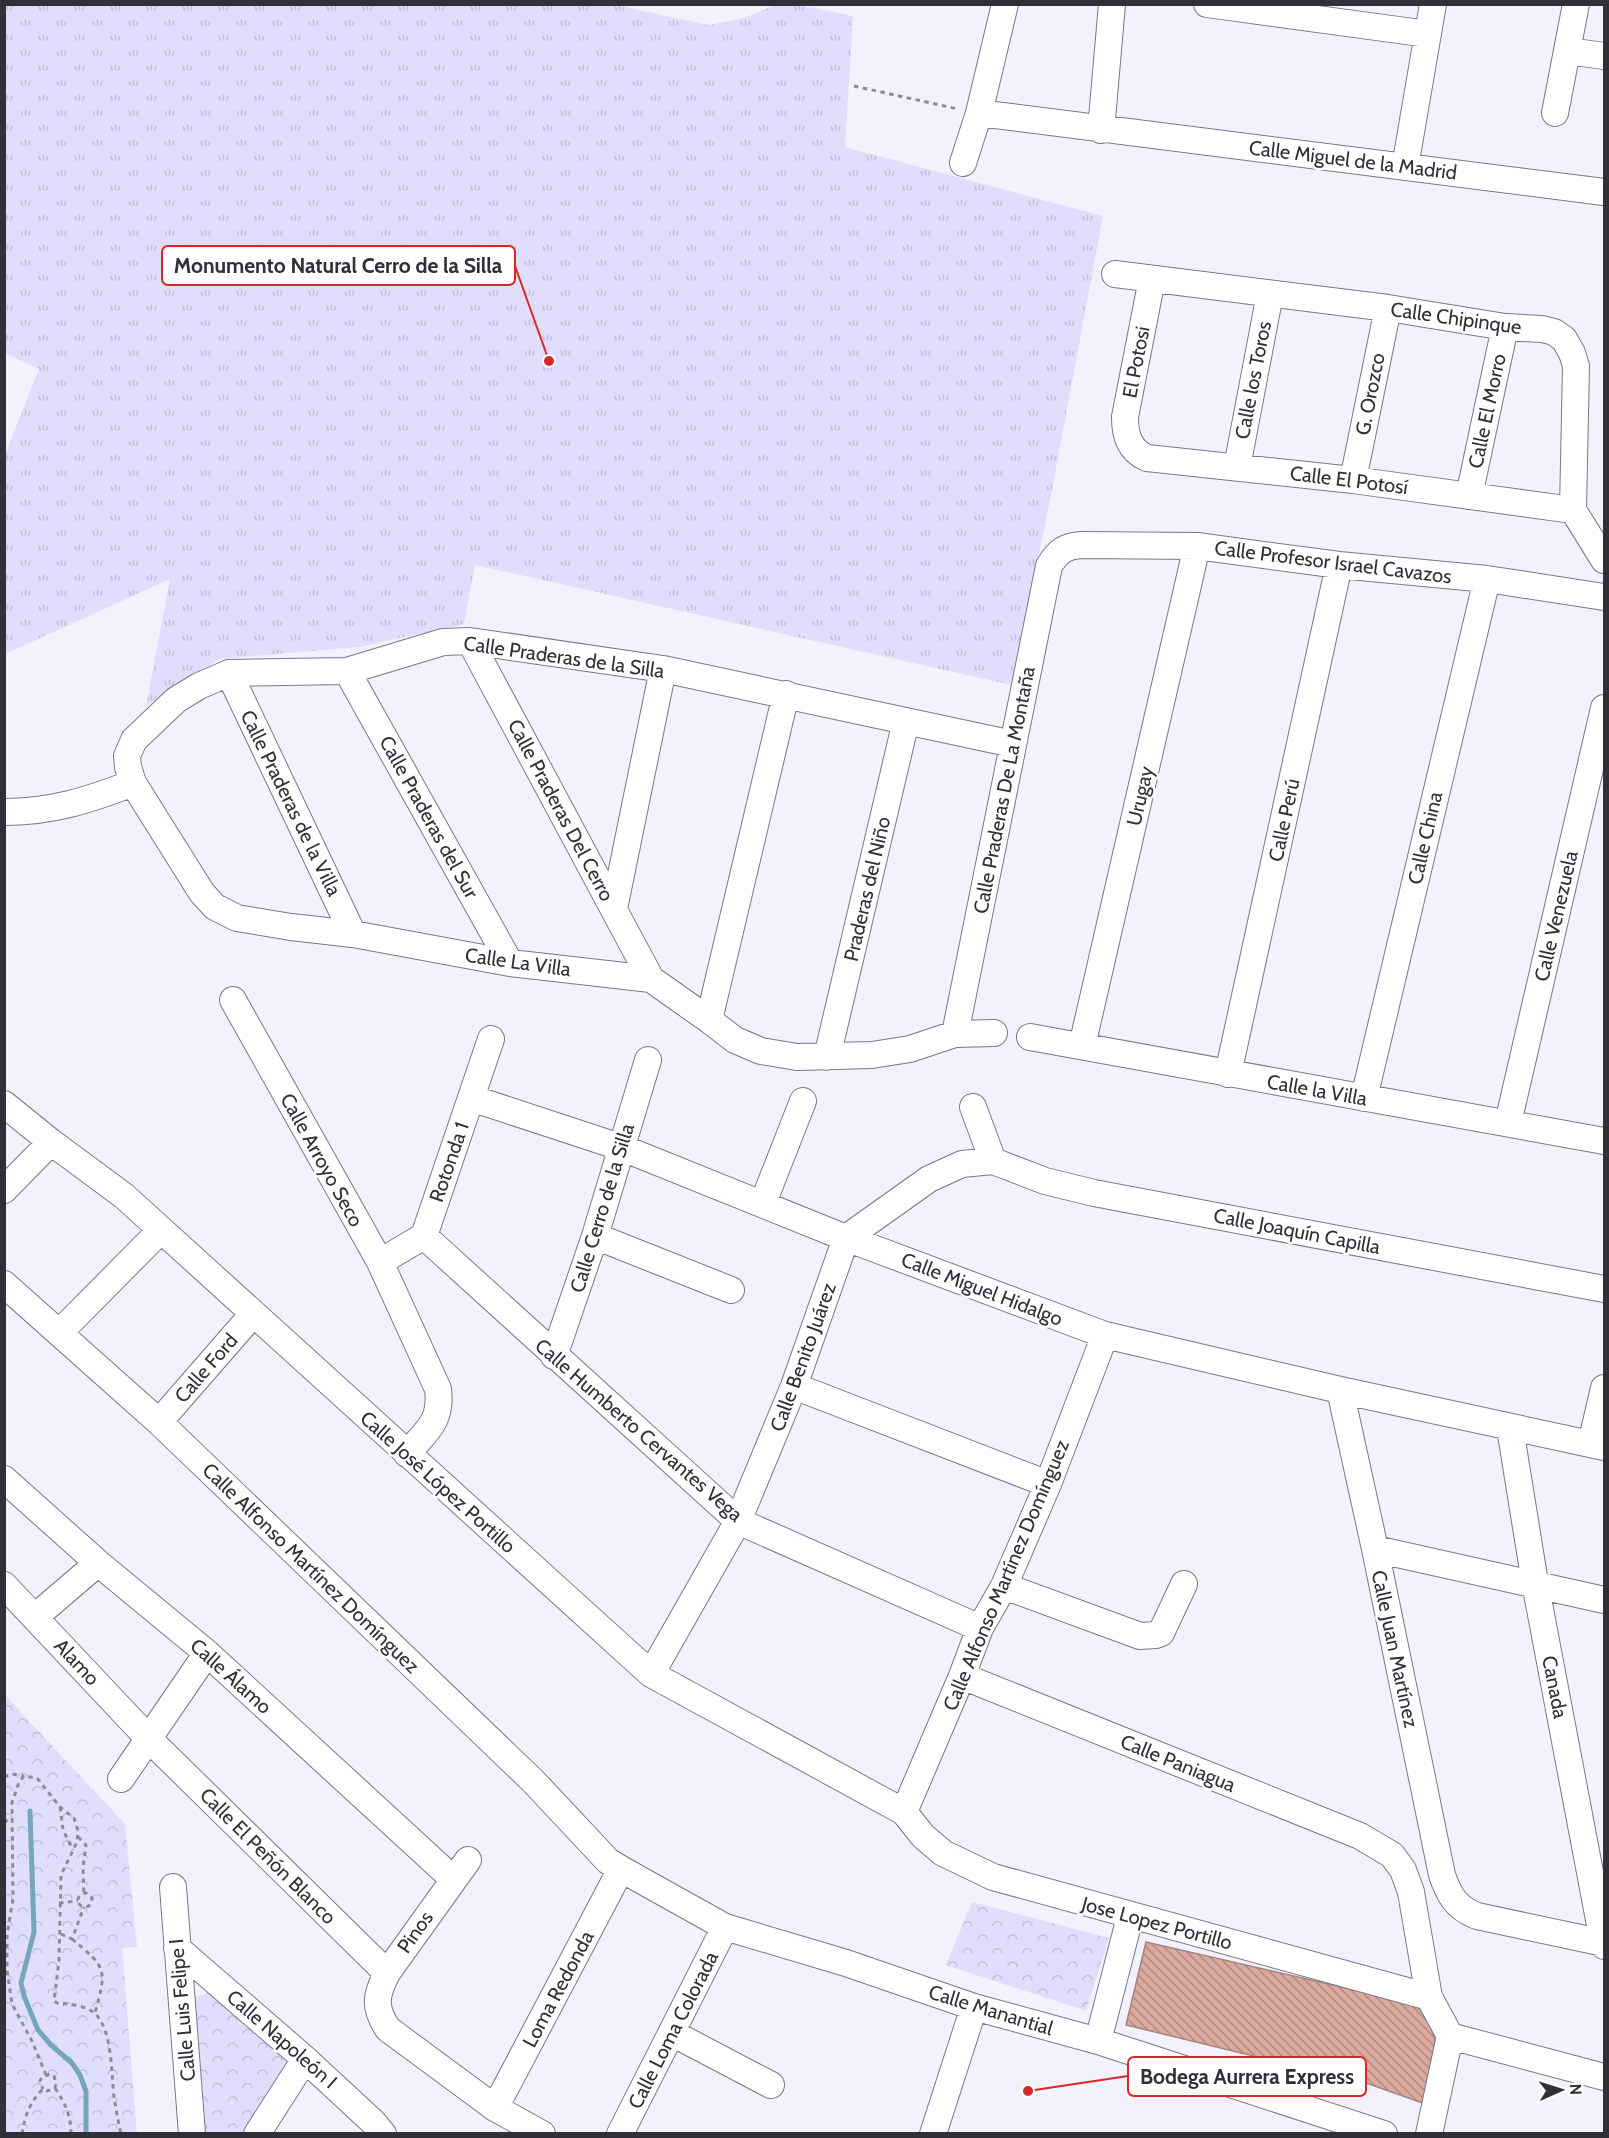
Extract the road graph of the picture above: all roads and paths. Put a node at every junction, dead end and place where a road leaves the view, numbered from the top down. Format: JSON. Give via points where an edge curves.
{"nodes":[{"id":1,"x":1005,"y":4,"type":"edge"},
{"id":2,"x":1112,"y":4,"type":"edge"},
{"id":3,"x":1207,"y":4,"type":"edge"},
{"id":4,"x":1432,"y":4,"type":"edge"},
{"id":5,"x":1576,"y":4,"type":"edge"},
{"id":6,"x":1255,"y":8,"type":"edge"},
{"id":7,"x":1428,"y":34,"type":"junction"},
{"id":8,"x":1568,"y":51,"type":"junction"},
{"id":9,"x":1605,"y":56,"type":"edge"},
{"id":10,"x":854,"y":86,"type":"dead end"},
{"id":11,"x":979,"y":113,"type":"junction"},
{"id":12,"x":1555,"y":113,"type":"dead end"},
{"id":13,"x":1101,"y":130,"type":"junction"},
{"id":14,"x":963,"y":163,"type":"dead end"},
{"id":15,"x":1405,"y":167,"type":"junction"},
{"id":16,"x":1605,"y":192,"type":"edge"},
{"id":17,"x":1115,"y":274,"type":"dead end"},
{"id":18,"x":1152,"y":279,"type":"junction"},
{"id":19,"x":1270,"y":294,"type":"junction"},
{"id":20,"x":1388,"y":308,"type":"junction"},
{"id":21,"x":1505,"y":327,"type":"junction"},
{"id":22,"x":1130,"y":444,"type":"joint"},
{"id":23,"x":1236,"y":467,"type":"junction"},
{"id":24,"x":1353,"y":480,"type":"junction"},
{"id":25,"x":1469,"y":496,"type":"junction"},
{"id":26,"x":1573,"y":510,"type":"junction"},
{"id":27,"x":1197,"y":546,"type":"junction"},
{"id":28,"x":1061,"y":549,"type":"joint"},
{"id":29,"x":1605,"y":560,"type":"edge"},
{"id":30,"x":1339,"y":565,"type":"junction"},
{"id":31,"x":1487,"y":579,"type":"junction"},
{"id":32,"x":1605,"y":597,"type":"edge"},
{"id":33,"x":470,"y":641,"type":"junction"},
{"id":34,"x":663,"y":669,"type":"junction"},
{"id":35,"x":347,"y":671,"type":"junction"},
{"id":36,"x":229,"y":673,"type":"junction"},
{"id":37,"x":786,"y":694,"type":"junction"},
{"id":38,"x":1605,"y":708,"type":"edge"},
{"id":39,"x":906,"y":721,"type":"junction"},
{"id":40,"x":134,"y":740,"type":"joint"},
{"id":41,"x":1013,"y":744,"type":"junction"},
{"id":42,"x":133,"y":783,"type":"junction"},
{"id":43,"x":4,"y":812,"type":"edge"},
{"id":44,"x":614,"y":909,"type":"junction"},
{"id":45,"x":353,"y":934,"type":"junction"},
{"id":46,"x":510,"y":963,"type":"junction"},
{"id":47,"x":651,"y":980,"type":"junction"},
{"id":48,"x":233,"y":1000,"type":"dead end"},
{"id":49,"x":709,"y":1020,"type":"junction"},
{"id":50,"x":994,"y":1033,"type":"dead end"},
{"id":51,"x":955,"y":1034,"type":"junction"},
{"id":52,"x":1030,"y":1037,"type":"dead end"},
{"id":53,"x":491,"y":1039,"type":"dead end"},
{"id":54,"x":1082,"y":1046,"type":"junction"},
{"id":55,"x":827,"y":1057,"type":"junction"},
{"id":56,"x":648,"y":1060,"type":"dead end"},
{"id":57,"x":1228,"y":1074,"type":"junction"},
{"id":58,"x":471,"y":1098,"type":"junction"},
{"id":59,"x":1364,"y":1098,"type":"junction"},
{"id":60,"x":803,"y":1101,"type":"dead end"},
{"id":61,"x":4,"y":1104,"type":"edge"},
{"id":62,"x":973,"y":1107,"type":"dead end"},
{"id":63,"x":1508,"y":1123,"type":"junction"},
{"id":64,"x":1605,"y":1141,"type":"edge"},
{"id":65,"x":51,"y":1142,"type":"junction"},
{"id":66,"x":620,"y":1147,"type":"junction"},
{"id":67,"x":993,"y":1161,"type":"junction"},
{"id":68,"x":4,"y":1190,"type":"edge"},
{"id":69,"x":763,"y":1203,"type":"junction"},
{"id":70,"x":161,"y":1230,"type":"junction"},
{"id":71,"x":424,"y":1236,"type":"junction"},
{"id":72,"x":595,"y":1236,"type":"junction"},
{"id":73,"x":846,"y":1238,"type":"junction"},
{"id":74,"x":380,"y":1262,"type":"junction"},
{"id":75,"x":4,"y":1284,"type":"edge"},
{"id":76,"x":1605,"y":1289,"type":"edge"},
{"id":77,"x":731,"y":1290,"type":"dead end"},
{"id":78,"x":253,"y":1314,"type":"junction"},
{"id":79,"x":60,"y":1332,"type":"junction"},
{"id":80,"x":1105,"y":1335,"type":"junction"},
{"id":81,"x":554,"y":1356,"type":"junction"},
{"id":82,"x":794,"y":1386,"type":"junction"},
{"id":83,"x":1605,"y":1388,"type":"edge"},
{"id":84,"x":1340,"y":1390,"type":"junction"},
{"id":85,"x":159,"y":1422,"type":"junction"},
{"id":86,"x":1510,"y":1428,"type":"junction"},
{"id":87,"x":1598,"y":1445,"type":"edge"},
{"id":88,"x":407,"y":1454,"type":"junction"},
{"id":89,"x":4,"y":1479,"type":"edge"},
{"id":90,"x":1048,"y":1484,"type":"junction"},
{"id":91,"x":738,"y":1521,"type":"junction"},
{"id":92,"x":1375,"y":1549,"type":"junction"},
{"id":93,"x":98,"y":1563,"type":"junction"},
{"id":94,"x":1535,"y":1583,"type":"junction"},
{"id":95,"x":1184,"y":1584,"type":"dead end"},
{"id":96,"x":4,"y":1585,"type":"edge"},
{"id":97,"x":1004,"y":1586,"type":"junction"},
{"id":98,"x":1605,"y":1600,"type":"edge"},
{"id":99,"x":35,"y":1617,"type":"junction"},
{"id":100,"x":980,"y":1628,"type":"junction"},
{"id":101,"x":207,"y":1653,"type":"junction"},
{"id":102,"x":651,"y":1674,"type":"junction"},
{"id":103,"x":962,"y":1676,"type":"junction"},
{"id":104,"x":149,"y":1739,"type":"junction"},
{"id":105,"x":24,"y":1776,"type":"junction"},
{"id":106,"x":4,"y":1777,"type":"edge"},
{"id":107,"x":121,"y":1779,"type":"dead end"},
{"id":108,"x":60,"y":1807,"type":"junction"},
{"id":109,"x":904,"y":1812,"type":"junction"},
{"id":110,"x":4,"y":1819,"type":"edge"},
{"id":111,"x":11,"y":1824,"type":"junction"},
{"id":112,"x":78,"y":1837,"type":"junction"},
{"id":113,"x":73,"y":1850,"type":"junction"},
{"id":114,"x":615,"y":1865,"type":"junction"},
{"id":115,"x":460,"y":1870,"type":"joint"},
{"id":116,"x":173,"y":1887,"type":"dead end"},
{"id":117,"x":84,"y":1893,"type":"junction"},
{"id":118,"x":78,"y":1901,"type":"junction"},
{"id":119,"x":59,"y":1903,"type":"junction"},
{"id":120,"x":84,"y":1907,"type":"junction"},
{"id":121,"x":1130,"y":1917,"type":"junction"},
{"id":122,"x":725,"y":1927,"type":"junction"},
{"id":123,"x":60,"y":1934,"type":"junction"},
{"id":124,"x":72,"y":1939,"type":"junction"},
{"id":125,"x":1604,"y":1944,"type":"edge"},
{"id":126,"x":177,"y":1948,"type":"junction"},
{"id":127,"x":387,"y":1973,"type":"junction"},
{"id":128,"x":1429,"y":1997,"type":"junction"},
{"id":129,"x":974,"y":2007,"type":"junction"},
{"id":130,"x":95,"y":2013,"type":"junction"},
{"id":131,"x":672,"y":2033,"type":"junction"},
{"id":132,"x":1450,"y":2036,"type":"junction"},
{"id":133,"x":1098,"y":2041,"type":"junction"},
{"id":134,"x":306,"y":2058,"type":"junction"},
{"id":135,"x":46,"y":2075,"type":"junction"},
{"id":136,"x":1605,"y":2077,"type":"edge"},
{"id":137,"x":771,"y":2085,"type":"dead end"},
{"id":138,"x":55,"y":2088,"type":"junction"},
{"id":139,"x":43,"y":2089,"type":"junction"},
{"id":140,"x":495,"y":2108,"type":"junction"},
{"id":141,"x":22,"y":2133,"type":"edge"},
{"id":142,"x":71,"y":2133,"type":"edge"},
{"id":143,"x":121,"y":2133,"type":"edge"},
{"id":144,"x":192,"y":2133,"type":"edge"},
{"id":145,"x":258,"y":2133,"type":"edge"},
{"id":146,"x":383,"y":2133,"type":"edge"},
{"id":147,"x":542,"y":2133,"type":"edge"},
{"id":148,"x":620,"y":2133,"type":"edge"},
{"id":149,"x":933,"y":2133,"type":"edge"},
{"id":150,"x":1384,"y":2133,"type":"edge"},
{"id":151,"x":1429,"y":2133,"type":"edge"}],
"edges":[{"from":1,"to":11,"type":"street"},
{"from":2,"to":13,"type":"street"},
{"from":3,"to":6,"type":"street"},
{"from":4,"to":7,"type":"street"},
{"from":5,"to":8,"type":"street"},
{"from":6,"to":7,"type":"street"},
{"from":7,"to":15,"type":"street"},
{"from":8,"to":9,"type":"street"},
{"from":8,"to":12,"type":"street"},
{"from":10,"to":11,"type":"path"},
{"from":11,"to":13,"type":"street","name":"Calle Miguel de la Madrid"},
{"from":11,"to":14,"type":"street"},
{"from":13,"to":15,"type":"street","name":"Calle Miguel de la Madrid"},
{"from":15,"to":16,"type":"street","name":"Calle Miguel de la Madrid"},
{"from":17,"to":18,"type":"street","name":"Calle Chipinque"},
{"from":18,"to":19,"type":"street","name":"Calle Chipinque"},
{"from":18,"to":22,"type":"street","name":"El Potosi","via":[[1125,417]]},
{"from":19,"to":20,"type":"street","name":"Calle Chipinque"},
{"from":19,"to":23,"type":"street","name":"Calle los Toros"},
{"from":20,"to":21,"type":"street","name":"Calle Chipinque"},
{"from":20,"to":24,"type":"street","name":"G. Orozco"},
{"from":21,"to":25,"type":"street","name":"Calle El Morro"},
{"from":21,"to":26,"type":"street","name":"Calle Chipinque","via":[[1554,332],[1564,339],[1572,353],[1576,366]]},
{"from":22,"to":23,"type":"street","name":"Calle El Potosí","via":[[1148,458]]},
{"from":23,"to":24,"type":"street","name":"Calle El Potosí"},
{"from":24,"to":25,"type":"street","name":"Calle El Potosí"},
{"from":25,"to":26,"type":"street","name":"Calle El Potosí"},
{"from":26,"to":29,"type":"street"},
{"from":27,"to":28,"type":"street","name":"Calle Profesor Israel Cavazos","via":[[1082,545]]},
{"from":27,"to":30,"type":"street","name":"Calle Profesor Israel Cavazos"},
{"from":27,"to":54,"type":"street","name":"Urugay"},
{"from":28,"to":41,"type":"street","name":"Calle Praderas De La Montaña","via":[[1048,566]]},
{"from":30,"to":31,"type":"street","name":"Calle Profesor Israel Cavazos"},
{"from":30,"to":57,"type":"street","name":"Calle Perú"},
{"from":31,"to":32,"type":"street","name":"Calle Profesor Israel Cavazos"},
{"from":31,"to":59,"type":"street","name":"Calle China"},
{"from":33,"to":34,"type":"street","name":"Calle Praderas de la Silla"},
{"from":33,"to":35,"type":"street","name":"Calle Praderas de la Silla","via":[[443,642]]},
{"from":33,"to":44,"type":"street","name":"Calle Praderas Del Cerro"},
{"from":34,"to":37,"type":"street","name":"Calle Praderas de la Silla"},
{"from":34,"to":44,"type":"street"},
{"from":35,"to":36,"type":"street","name":"Calle Praderas de la Silla"},
{"from":35,"to":46,"type":"street","name":"Calle Praderas del Sur"},
{"from":36,"to":40,"type":"street","name":"Calle Praderas de la Silla","via":[[176,700]]},
{"from":36,"to":45,"type":"street","name":"Calle Praderas de la Villa"},
{"from":37,"to":39,"type":"street","name":"Calle Praderas de la Silla"},
{"from":37,"to":49,"type":"street"},
{"from":38,"to":63,"type":"street","name":"Calle Venezuela"},
{"from":39,"to":41,"type":"street","name":"Calle Praderas de la Silla"},
{"from":39,"to":55,"type":"street","name":"Praderas del Niño"},
{"from":40,"to":42,"type":"street","name":"Calle La Villa","via":[[127,756]]},
{"from":41,"to":51,"type":"street","name":"Calle Praderas De La Montaña"},
{"from":42,"to":43,"type":"street","via":[[55,808]]},
{"from":42,"to":45,"type":"street","name":"Calle La Villa","via":[[202,893],[215,907],[237,918]]},
{"from":44,"to":47,"type":"street","name":"Calle Praderas Del Cerro"},
{"from":45,"to":46,"type":"street","name":"Calle La Villa"},
{"from":46,"to":47,"type":"street","name":"Calle La Villa"},
{"from":47,"to":49,"type":"street","name":"Calle La Villa"},
{"from":48,"to":74,"type":"street","name":"Calle Arroyo Seco"},
{"from":49,"to":55,"type":"street","name":"Calle La Villa","via":[[735,1040],[761,1051]]},
{"from":50,"to":51,"type":"street","name":"Calle La Villa"},
{"from":51,"to":55,"type":"street","name":"Calle La Villa","via":[[910,1049]]},
{"from":52,"to":54,"type":"street","name":"Calle la Villa"},
{"from":53,"to":58,"type":"street","name":"Rotonda 1"},
{"from":54,"to":57,"type":"street","name":"Calle la Villa"},
{"from":56,"to":66,"type":"street","name":"Calle Cerro de la Silla"},
{"from":57,"to":59,"type":"street","name":"Calle la Villa"},
{"from":58,"to":66,"type":"street","name":"Calle Miguel Hidalgo"},
{"from":58,"to":71,"type":"street","name":"Rotonda 1"},
{"from":59,"to":63,"type":"street","name":"Calle la Villa"},
{"from":60,"to":69,"type":"street"},
{"from":61,"to":65,"type":"street","name":"Calle José López Portillo"},
{"from":62,"to":67,"type":"street"},
{"from":63,"to":64,"type":"street","name":"Calle la Villa"},
{"from":65,"to":68,"type":"street"},
{"from":65,"to":70,"type":"street","name":"Calle José López Portillo","via":[[124,1196]]},
{"from":66,"to":69,"type":"street","name":"Calle Miguel Hidalgo"},
{"from":66,"to":72,"type":"street","name":"Calle Cerro de la Silla"},
{"from":67,"to":73,"type":"street","via":[[962,1164],[929,1179]]},
{"from":67,"to":76,"type":"street","name":"Calle Joaquín Capilla","via":[[1094,1193]]},
{"from":69,"to":73,"type":"street","name":"Calle Miguel Hidalgo"},
{"from":70,"to":78,"type":"street","name":"Calle José López Portillo"},
{"from":70,"to":79,"type":"street"},
{"from":71,"to":74,"type":"street"},
{"from":71,"to":81,"type":"street","name":"Calle Humberto Cervantes Vega"},
{"from":72,"to":77,"type":"street"},
{"from":72,"to":81,"type":"street","name":"Calle Cerro de la Silla"},
{"from":73,"to":80,"type":"street","name":"Calle Miguel Hidalgo"},
{"from":73,"to":82,"type":"street","name":"Calle Benito Juárez"},
{"from":74,"to":88,"type":"street","name":"Calle Arroyo Seco","via":[[438,1389],[440,1405],[435,1421]]},
{"from":75,"to":79,"type":"street","name":"Calle Alfonso Martínez Domínguez"},
{"from":78,"to":85,"type":"street","name":"Calle Ford"},
{"from":78,"to":88,"type":"street","name":"Calle José López Portillo"},
{"from":79,"to":85,"type":"street","name":"Calle Alfonso Martínez Domínguez"},
{"from":80,"to":84,"type":"street","name":"Calle Miguel Hidalgo"},
{"from":80,"to":90,"type":"street","name":"Calle Alfonso Martínez Domínguez"},
{"from":81,"to":91,"type":"street","name":"Calle Humberto Cervantes Vega"},
{"from":82,"to":90,"type":"street"},
{"from":82,"to":91,"type":"street","name":"Calle Benito Juárez"},
{"from":83,"to":87,"type":"street"},
{"from":84,"to":86,"type":"street","name":"Calle Miguel Hidalgo"},
{"from":84,"to":92,"type":"street","name":"Calle Juan Martínez"},
{"from":85,"to":114,"type":"street","name":"Calle Alfonso Martínez Domínguez","via":[[534,1782]]},
{"from":86,"to":87,"type":"street","name":"Calle Miguel Hidalgo"},
{"from":86,"to":94,"type":"street","name":"Canada"},
{"from":88,"to":102,"type":"street","name":"Calle José López Portillo"},
{"from":89,"to":93,"type":"street","name":"Calle Álamo"},
{"from":90,"to":97,"type":"street","name":"Calle Alfonso Martínez Domínguez"},
{"from":91,"to":100,"type":"street","name":"Calle Humberto Cervantes Vega"},
{"from":91,"to":102,"type":"street","name":"Calle Benito Juárez"},
{"from":92,"to":94,"type":"street"},
{"from":92,"to":125,"type":"street","name":"Calle Juan Martínez","via":[[1447,1891],[1456,1905],[1477,1916]]},
{"from":93,"to":99,"type":"street"},
{"from":93,"to":101,"type":"street","name":"Calle Álamo"},
{"from":94,"to":98,"type":"street"},
{"from":94,"to":125,"type":"street","name":"Canada"},
{"from":95,"to":97,"type":"street","via":[[1161,1633],[1149,1636]]},
{"from":96,"to":99,"type":"street","name":"Alamo"},
{"from":97,"to":100,"type":"street","name":"Calle Alfonso Martínez Domínguez"},
{"from":99,"to":104,"type":"street","name":"Alamo"},
{"from":100,"to":103,"type":"street","name":"Calle Alfonso Martínez Domínguez"},
{"from":101,"to":104,"type":"street"},
{"from":101,"to":115,"type":"street","name":"Calle Álamo"},
{"from":102,"to":109,"type":"street","name":"Calle José López Portillo"},
{"from":103,"to":109,"type":"street","name":"Calle Alfonso Martínez Domínguez"},
{"from":103,"to":128,"type":"street","name":"Calle Paniagua","via":[[1360,1836],[1392,1855],[1411,1892]]},
{"from":104,"to":107,"type":"street"},
{"from":104,"to":127,"type":"street","name":"Calle El Peñón Blanco"},
{"from":105,"to":106,"type":"path"},
{"from":105,"to":108,"type":"path","via":[[37,1778]]},
{"from":105,"to":111,"type":"path","via":[[14,1792]]},
{"from":108,"to":112,"type":"path","via":[[74,1818]]},
{"from":108,"to":113,"type":"path","via":[[63,1830]]},
{"from":109,"to":121,"type":"street","name":"Jose Lopez Portillo","via":[[943,1853],[993,1877]]},
{"from":110,"to":111,"type":"path"},
{"from":111,"to":135,"type":"path","via":[[13,1899],[7,1935],[8,1989]]},
{"from":112,"to":113,"type":"path"},
{"from":112,"to":117,"type":"path","via":[[86,1845]]},
{"from":113,"to":119,"type":"path","via":[[63,1868]]},
{"from":114,"to":122,"type":"street","name":"Calle Manantial"},
{"from":114,"to":140,"type":"street","name":"Loma Redonda"},
{"from":115,"to":127,"type":"street","name":"Pinos"},
{"from":116,"to":126,"type":"street","name":"Calle Luis Felipe I"},
{"from":117,"to":118,"type":"path"},
{"from":117,"to":120,"type":"path","via":[[93,1902]]},
{"from":118,"to":119,"type":"path"},
{"from":118,"to":120,"type":"path"},
{"from":119,"to":123,"type":"path"},
{"from":120,"to":124,"type":"path"},
{"from":121,"to":128,"type":"street","name":"Jose Lopez Portillo"},
{"from":121,"to":133,"type":"street"},
{"from":122,"to":129,"type":"street","name":"Calle Manantial"},
{"from":122,"to":131,"type":"street","name":"Calle Loma Colorada"},
{"from":123,"to":124,"type":"path"},
{"from":123,"to":130,"type":"path","via":[[54,2001]]},
{"from":124,"to":130,"type":"path","via":[[103,1969]]},
{"from":126,"to":134,"type":"street","name":"Calle Napoleón I"},
{"from":126,"to":144,"type":"street","name":"Calle Luis Felipe I"},
{"from":127,"to":140,"type":"street","name":"Pinos","via":[[378,1991],[378,2010],[388,2029]]},
{"from":128,"to":132,"type":"street"},
{"from":129,"to":133,"type":"street","name":"Calle Manantial"},
{"from":129,"to":149,"type":"street"},
{"from":130,"to":143,"type":"path","via":[[110,2053]]},
{"from":131,"to":137,"type":"street"},
{"from":131,"to":148,"type":"street","name":"Calle Loma Colorada"},
{"from":132,"to":136,"type":"street"},
{"from":132,"to":151,"type":"street"},
{"from":133,"to":150,"type":"street","name":"Calle Manantial"},
{"from":134,"to":145,"type":"street"},
{"from":134,"to":146,"type":"street","name":"Calle Napoleón I"},
{"from":135,"to":138,"type":"path","via":[[54,2076]]},
{"from":135,"to":139,"type":"path","via":[[40,2081]]},
{"from":138,"to":139,"type":"path"},
{"from":138,"to":142,"type":"path","via":[[68,2109]]},
{"from":139,"to":141,"type":"path","via":[[25,2115]]},
{"from":140,"to":147,"type":"street"}]}
